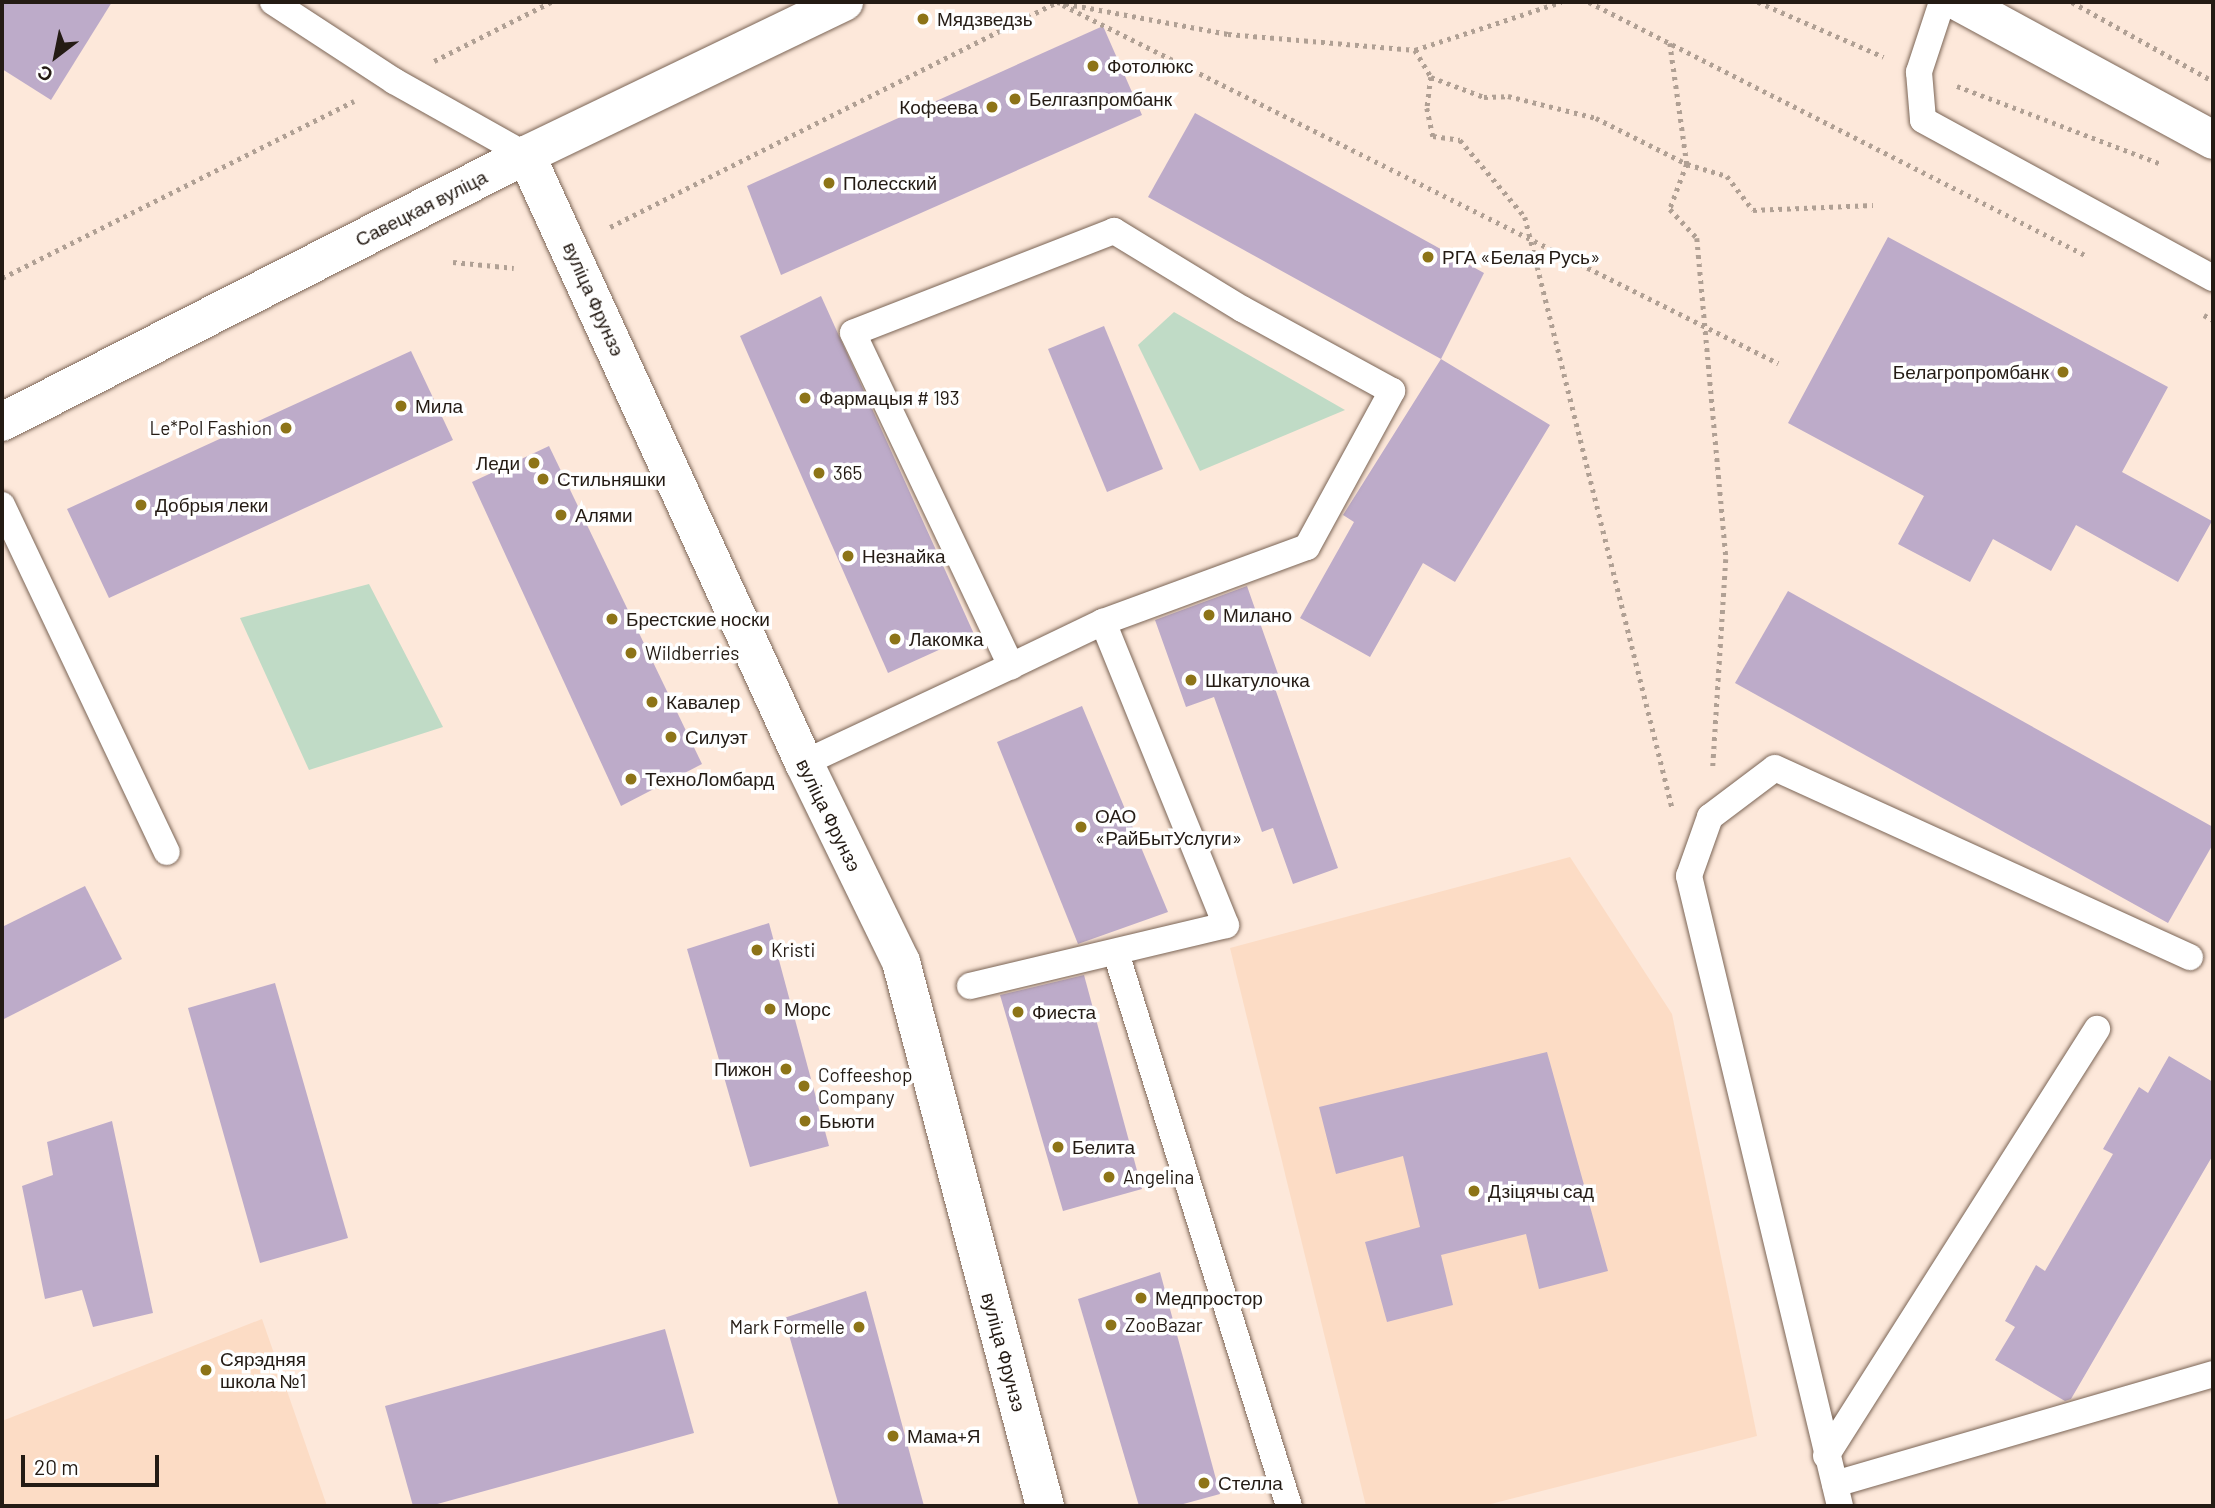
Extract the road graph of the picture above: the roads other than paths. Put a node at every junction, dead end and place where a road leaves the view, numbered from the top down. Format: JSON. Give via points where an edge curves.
{"nodes":[{"id":1,"x":273,"y":2,"type":"edge"},
{"id":2,"x":844,"y":2,"type":"edge"},
{"id":3,"x":1942,"y":2,"type":"edge"},
{"id":4,"x":1959,"y":2,"type":"edge"},
{"id":5,"x":2213,"y":141,"type":"edge"},
{"id":6,"x":526,"y":155,"type":"junction"},
{"id":7,"x":2213,"y":278,"type":"edge"},
{"id":8,"x":2,"y":422,"type":"edge"},
{"id":9,"x":2,"y":505,"type":"edge"},
{"id":10,"x":1103,"y":622,"type":"junction"},
{"id":11,"x":1011,"y":666,"type":"junction"},
{"id":12,"x":804,"y":764,"type":"junction"},
{"id":13,"x":167,"y":852,"type":"dead end"},
{"id":14,"x":1116,"y":953,"type":"junction"},
{"id":15,"x":2190,"y":957,"type":"dead end"},
{"id":16,"x":970,"y":986,"type":"dead end"},
{"id":17,"x":2097,"y":1030,"type":"dead end"},
{"id":18,"x":2213,"y":1374,"type":"edge"},
{"id":19,"x":1826,"y":1457,"type":"junction"},
{"id":20,"x":1837,"y":1495,"type":"edge"},
{"id":21,"x":1045,"y":1506,"type":"edge"},
{"id":22,"x":1289,"y":1506,"type":"edge"}],
"edges":[{"from":1,"to":6,"type":"lane","via":[[394,81]]},
{"from":2,"to":6,"type":"main road","name":"Савецкая вуліца"},
{"from":3,"to":7,"type":"lane","via":[[1919,72],[1923,120]]},
{"from":4,"to":5,"type":"main road"},
{"from":6,"to":8,"type":"main road","name":"Савецкая вуліца"},
{"from":6,"to":12,"type":"main road","name":"вуліца Фрунзэ"},
{"from":9,"to":13,"type":"lane"},
{"from":10,"to":11,"type":"lane"},
{"from":10,"to":11,"type":"lane","via":[[1307,547],[1392,391],[1242,309],[1114,231],[853,333]]},
{"from":10,"to":14,"type":"lane","via":[[1226,925]]},
{"from":11,"to":12,"type":"lane"},
{"from":12,"to":21,"type":"main road","name":"вуліца Фрунзэ","via":[[901,962]]},
{"from":14,"to":16,"type":"lane"},
{"from":14,"to":22,"type":"lane"},
{"from":15,"to":19,"type":"lane","via":[[1774,768],[1710,817],[1689,876]]},
{"from":17,"to":19,"type":"lane"},
{"from":18,"to":20,"type":"lane"},
{"from":19,"to":20,"type":"lane"}]}
